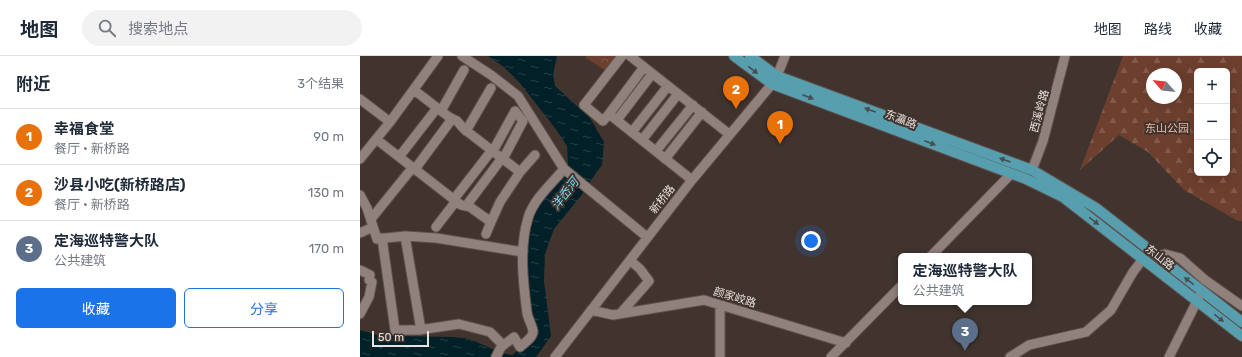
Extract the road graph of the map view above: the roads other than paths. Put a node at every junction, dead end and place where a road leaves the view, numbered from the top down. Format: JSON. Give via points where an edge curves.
{"nodes":[{"id":1,"x":438,"y":56,"type":"edge"},
{"id":2,"x":462,"y":56,"type":"edge"},
{"id":3,"x":622,"y":56,"type":"edge"},
{"id":4,"x":630,"y":56,"type":"edge"},
{"id":5,"x":734,"y":56,"type":"edge"},
{"id":6,"x":750,"y":56,"type":"edge"},
{"id":7,"x":785,"y":56,"type":"edge"},
{"id":8,"x":1065,"y":56,"type":"edge"},
{"id":9,"x":644,"y":68,"type":"junction"},
{"id":10,"x":464,"y":70,"type":"dead end"},
{"id":11,"x":652,"y":74,"type":"junction"},
{"id":12,"x":774,"y":80,"type":"junction"},
{"id":13,"x":668,"y":86,"type":"junction"},
{"id":14,"x":491,"y":88,"type":"dead end"},
{"id":15,"x":414,"y":90,"type":"junction"},
{"id":16,"x":678,"y":94,"type":"junction"},
{"id":17,"x":360,"y":99,"type":"edge"},
{"id":18,"x":693,"y":105,"type":"junction"},
{"id":19,"x":439,"y":110,"type":"junction"},
{"id":20,"x":702,"y":112,"type":"junction"},
{"id":21,"x":609,"y":114,"type":"junction"},
{"id":22,"x":452,"y":118,"type":"junction"},
{"id":23,"x":617,"y":120,"type":"junction"},
{"id":24,"x":390,"y":122,"type":"junction"},
{"id":25,"x":466,"y":131,"type":"junction"},
{"id":26,"x":632,"y":132,"type":"junction"},
{"id":27,"x":729,"y":134,"type":"junction"},
{"id":28,"x":376,"y":139,"type":"junction"},
{"id":29,"x":642,"y":140,"type":"junction"},
{"id":30,"x":492,"y":150,"type":"junction"},
{"id":31,"x":656,"y":151,"type":"junction"},
{"id":32,"x":535,"y":155,"type":"dead end"},
{"id":33,"x":399,"y":157,"type":"junction"},
{"id":34,"x":502,"y":158,"type":"junction"},
{"id":35,"x":360,"y":159,"type":"edge"},
{"id":36,"x":665,"y":159,"type":"junction"},
{"id":37,"x":414,"y":168,"type":"junction"},
{"id":38,"x":564,"y":169,"type":"junction"},
{"id":39,"x":1032,"y":170,"type":"junction"},
{"id":40,"x":520,"y":172,"type":"junction"},
{"id":41,"x":1011,"y":174,"type":"junction"},
{"id":42,"x":692,"y":180,"type":"junction"},
{"id":43,"x":1064,"y":193,"type":"junction"},
{"id":44,"x":360,"y":195,"type":"edge"},
{"id":45,"x":455,"y":200,"type":"junction"},
{"id":46,"x":466,"y":206,"type":"junction"},
{"id":47,"x":491,"y":222,"type":"junction"},
{"id":48,"x":372,"y":223,"type":"junction"},
{"id":49,"x":436,"y":227,"type":"dead end"},
{"id":50,"x":360,"y":233,"type":"edge"},
{"id":51,"x":486,"y":234,"type":"dead end"},
{"id":52,"x":405,"y":236,"type":"junction"},
{"id":53,"x":647,"y":237,"type":"junction"},
{"id":54,"x":382,"y":238,"type":"junction"},
{"id":55,"x":523,"y":252,"type":"junction"},
{"id":56,"x":934,"y":253,"type":"edge"},
{"id":57,"x":1158,"y":256,"type":"junction"},
{"id":58,"x":1143,"y":259,"type":"junction"},
{"id":59,"x":630,"y":260,"type":"junction"},
{"id":60,"x":360,"y":270,"type":"edge"},
{"id":61,"x":898,"y":289,"type":"edge"},
{"id":62,"x":1202,"y":291,"type":"junction"},
{"id":63,"x":1197,"y":300,"type":"junction"},
{"id":64,"x":720,"y":305,"type":"junction"},
{"id":65,"x":1242,"y":306,"type":"edge"},
{"id":66,"x":591,"y":310,"type":"junction"},
{"id":67,"x":360,"y":314,"type":"edge"},
{"id":68,"x":620,"y":314,"type":"junction"},
{"id":69,"x":1242,"y":322,"type":"edge"},
{"id":70,"x":421,"y":330,"type":"junction"},
{"id":71,"x":1242,"y":336,"type":"edge"},
{"id":72,"x":846,"y":343,"type":"junction"},
{"id":73,"x":502,"y":346,"type":"junction"},
{"id":74,"x":496,"y":357,"type":"edge"},
{"id":75,"x":555,"y":357,"type":"edge"},
{"id":76,"x":720,"y":357,"type":"edge"},
{"id":77,"x":830,"y":357,"type":"edge"},
{"id":78,"x":1010,"y":357,"type":"edge"},
{"id":79,"x":1169,"y":357,"type":"edge"}],
"edges":[{"from":1,"to":15,"type":"street"},
{"from":2,"to":38,"type":"street","via":[[518,96]]},
{"from":3,"to":21,"type":"street","via":[[584,105],[603,121]]},
{"from":4,"to":9,"type":"street"},
{"from":5,"to":12,"type":"main road","name":"东瀛路","one_way":true},
{"from":6,"to":12,"type":"main road","name":"东瀛路"},
{"from":7,"to":12,"type":"street","name":"新桥路"},
{"from":8,"to":39,"type":"street","name":"西溪岭路","via":[[1044,141]]},
{"from":9,"to":11,"type":"street"},
{"from":9,"to":21,"type":"street"},
{"from":10,"to":19,"type":"street"},
{"from":11,"to":13,"type":"street"},
{"from":11,"to":23,"type":"street"},
{"from":12,"to":27,"type":"street","name":"新桥路"},
{"from":39,"to":12,"type":"main road","name":"东瀛路","one_way":true},
{"from":12,"to":41,"type":"main road","name":"东瀛路","one_way":true},
{"from":13,"to":16,"type":"street"},
{"from":13,"to":26,"type":"street"},
{"from":14,"to":25,"type":"street"},
{"from":15,"to":19,"type":"street"},
{"from":15,"to":24,"type":"street"},
{"from":16,"to":18,"type":"street"},
{"from":16,"to":29,"type":"street"},
{"from":17,"to":24,"type":"street"},
{"from":18,"to":20,"type":"street"},
{"from":18,"to":31,"type":"street"},
{"from":19,"to":22,"type":"street"},
{"from":19,"to":33,"type":"street"},
{"from":20,"to":27,"type":"street"},
{"from":20,"to":36,"type":"street"},
{"from":21,"to":23,"type":"street"},
{"from":22,"to":25,"type":"street"},
{"from":22,"to":37,"type":"street"},
{"from":23,"to":26,"type":"street"},
{"from":24,"to":28,"type":"street"},
{"from":25,"to":30,"type":"street"},
{"from":26,"to":29,"type":"street"},
{"from":27,"to":42,"type":"street","name":"新桥路"},
{"from":28,"to":33,"type":"street"},
{"from":28,"to":35,"type":"street"},
{"from":29,"to":31,"type":"street"},
{"from":30,"to":34,"type":"street"},
{"from":30,"to":34,"type":"street","via":[[515,112],[523,121]]},
{"from":30,"to":45,"type":"street"},
{"from":31,"to":36,"type":"street"},
{"from":32,"to":40,"type":"street"},
{"from":33,"to":37,"type":"street"},
{"from":34,"to":40,"type":"street"},
{"from":34,"to":46,"type":"street"},
{"from":36,"to":42,"type":"street"},
{"from":37,"to":45,"type":"street"},
{"from":37,"to":48,"type":"street"},
{"from":38,"to":53,"type":"street"},
{"from":38,"to":55,"type":"street","via":[[528,216]]},
{"from":39,"to":43,"type":"main road","name":"东瀛路"},
{"from":40,"to":47,"type":"street","via":[[500,202]]},
{"from":41,"to":43,"type":"main road","name":"东瀛路"},
{"from":41,"to":56,"type":"street"},
{"from":42,"to":53,"type":"street","name":"新桥路"},
{"from":43,"to":57,"type":"main road","name":"东山路","via":[[1096,208]]},
{"from":43,"to":58,"type":"main road","name":"东山路","one_way":true},
{"from":44,"to":48,"type":"street"},
{"from":45,"to":46,"type":"street"},
{"from":45,"to":49,"type":"street"},
{"from":46,"to":47,"type":"street"},
{"from":47,"to":51,"type":"street"},
{"from":48,"to":50,"type":"street"},
{"from":48,"to":54,"type":"street","via":[[377,239]]},
{"from":52,"to":54,"type":"street"},
{"from":52,"to":55,"type":"street","via":[[436,238]]},
{"from":52,"to":70,"type":"street"},
{"from":53,"to":59,"type":"street","name":"新桥路"},
{"from":54,"to":70,"type":"street","via":[[395,330]]},
{"from":55,"to":73,"type":"street","via":[[527,312],[533,331],[531,338],[520,347],[514,337]]},
{"from":62,"to":57,"type":"main road","name":"东山路","one_way":true},
{"from":57,"to":65,"type":"street","via":[[1165,254],[1180,258],[1205,280]]},
{"from":58,"to":63,"type":"main road","name":"东山路"},
{"from":58,"to":78,"type":"street","via":[[1111,310],[1086,332],[1029,345]]},
{"from":59,"to":66,"type":"street","name":"新桥路"},
{"from":59,"to":68,"type":"street","via":[[649,281]]},
{"from":60,"to":67,"type":"street","via":[[370,275],[369,280],[372,282],[369,297]]},
{"from":61,"to":72,"type":"street"},
{"from":62,"to":63,"type":"street"},
{"from":62,"to":69,"type":"main road","name":"东山路"},
{"from":63,"to":71,"type":"main road","name":"东山路","one_way":true},
{"from":63,"to":79,"type":"street"},
{"from":64,"to":68,"type":"street","name":"颜家峧路","via":[[704,300]]},
{"from":64,"to":72,"type":"street","name":"颜家峧路"},
{"from":64,"to":76,"type":"street"},
{"from":66,"to":68,"type":"street","name":"颜家峧路"},
{"from":66,"to":75,"type":"street","name":"新桥路"},
{"from":70,"to":73,"type":"street","via":[[459,324],[490,332]]},
{"from":72,"to":77,"type":"street"},
{"from":73,"to":74,"type":"street"}]}
